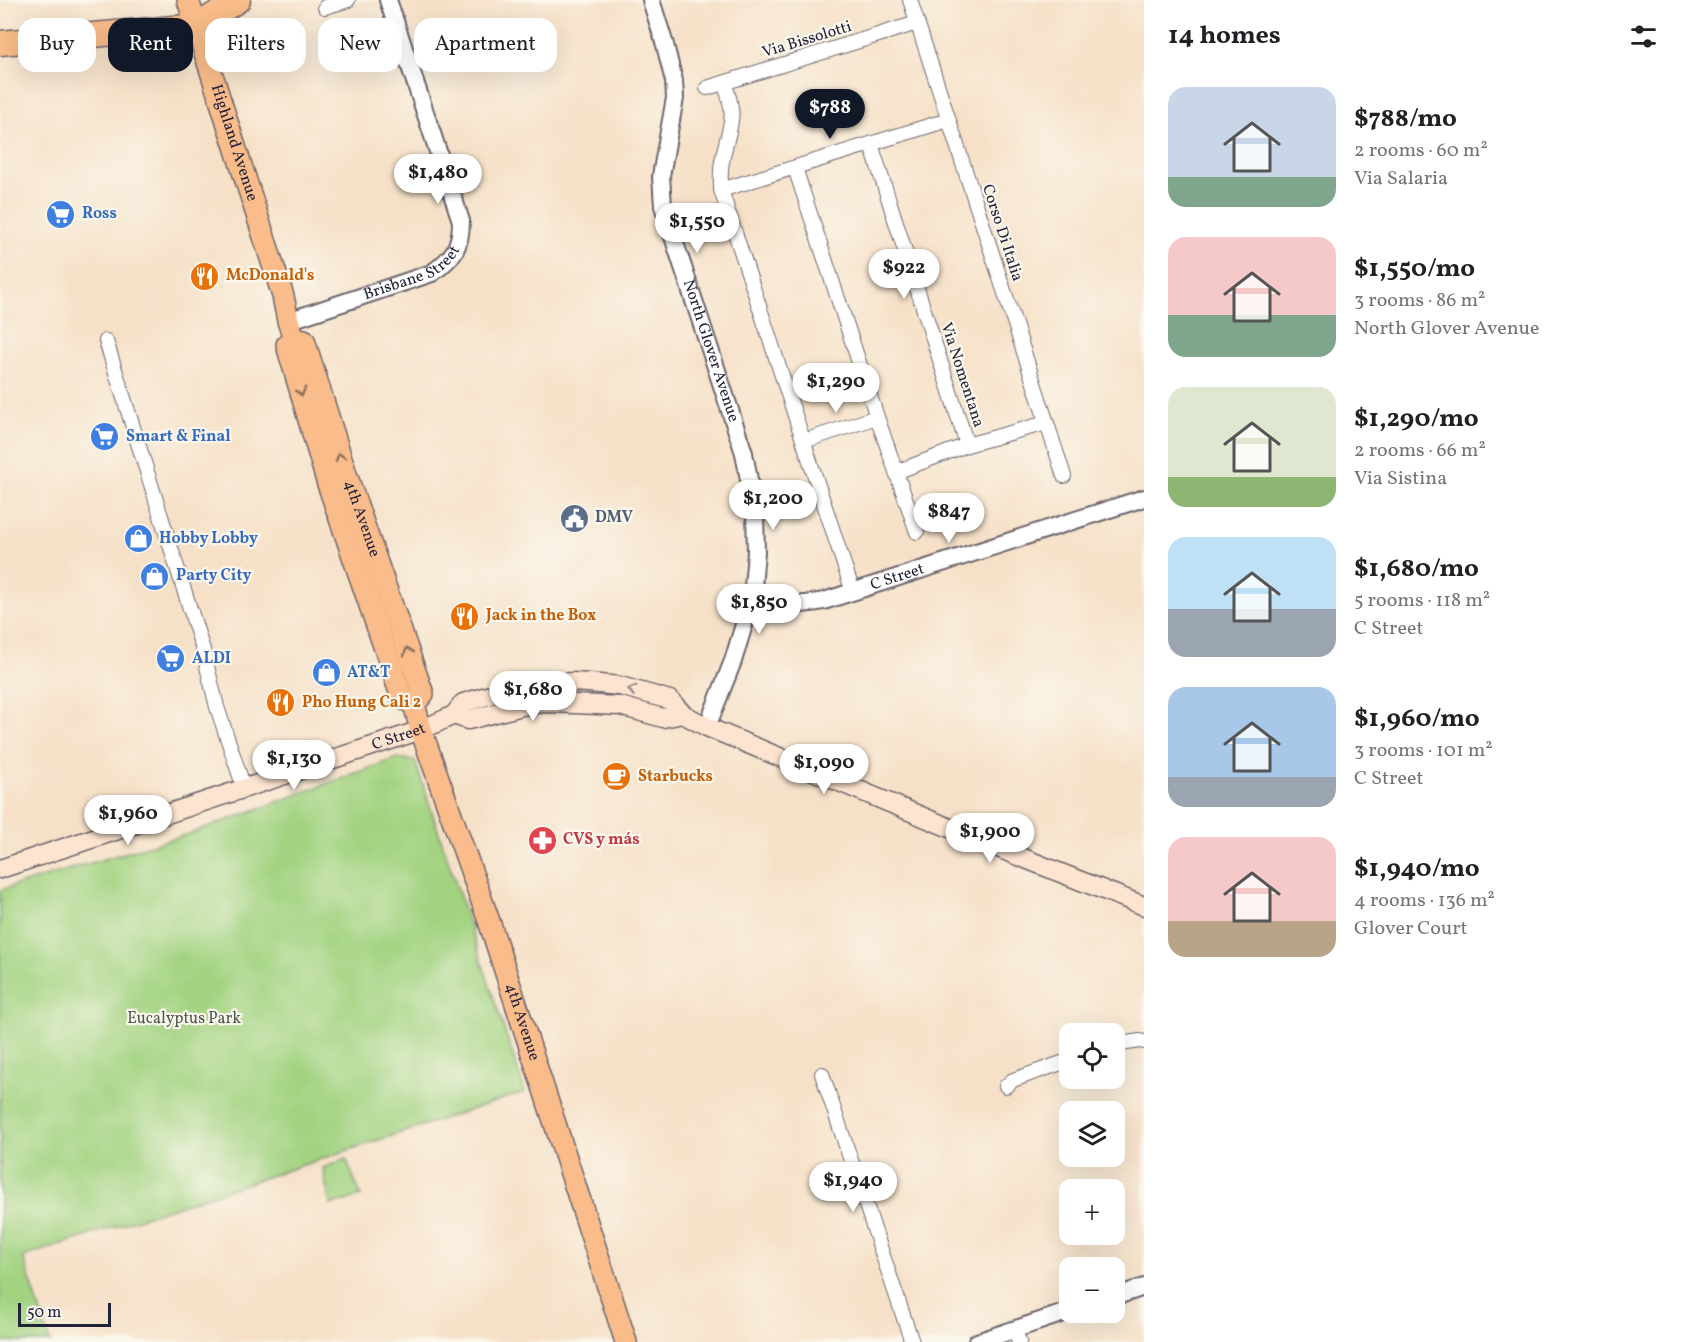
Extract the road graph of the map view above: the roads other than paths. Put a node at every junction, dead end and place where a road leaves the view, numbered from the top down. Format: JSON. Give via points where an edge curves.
{"nodes":[{"id":1,"x":189,"y":0,"type":"edge"},
{"id":2,"x":238,"y":0,"type":"edge"},
{"id":3,"x":348,"y":0,"type":"edge"},
{"id":4,"x":388,"y":0,"type":"edge"},
{"id":5,"x":651,"y":0,"type":"edge"},
{"id":6,"x":910,"y":0,"type":"edge"},
{"id":7,"x":325,"y":7,"type":"dead end"},
{"id":8,"x":917,"y":23,"type":"junction"},
{"id":9,"x":197,"y":26,"type":"junction"},
{"id":10,"x":0,"y":43,"type":"edge"},
{"id":11,"x":724,"y":83,"type":"junction"},
{"id":12,"x":707,"y":88,"type":"dead end"},
{"id":13,"x":948,"y":120,"type":"junction"},
{"id":14,"x":871,"y":144,"type":"junction"},
{"id":15,"x":795,"y":168,"type":"junction"},
{"id":16,"x":721,"y":190,"type":"junction"},
{"id":17,"x":280,"y":285,"type":"joint"},
{"id":18,"x":291,"y":330,"type":"junction"},
{"id":19,"x":106,"y":341,"type":"dead end"},
{"id":20,"x":877,"y":417,"type":"junction"},
{"id":21,"x":1046,"y":423,"type":"junction"},
{"id":22,"x":804,"y":441,"type":"junction"},
{"id":23,"x":967,"y":445,"type":"junction"},
{"id":24,"x":896,"y":472,"type":"junction"},
{"id":25,"x":1064,"y":476,"type":"dead end"},
{"id":26,"x":1144,"y":498,"type":"edge"},
{"id":27,"x":917,"y":532,"type":"dead end"},
{"id":28,"x":853,"y":592,"type":"junction"},
{"id":29,"x":752,"y":598,"type":"junction"},
{"id":30,"x":707,"y":727,"type":"junction"},
{"id":31,"x":421,"y":730,"type":"junction"},
{"id":32,"x":244,"y":788,"type":"junction"},
{"id":33,"x":0,"y":869,"type":"edge"},
{"id":34,"x":1144,"y":906,"type":"edge"},
{"id":35,"x":1144,"y":1042,"type":"edge"},
{"id":36,"x":1125,"y":1043,"type":"edge"},
{"id":37,"x":1059,"y":1064,"type":"edge"},
{"id":38,"x":822,"y":1074,"type":"dead end"},
{"id":39,"x":1006,"y":1086,"type":"dead end"},
{"id":40,"x":1144,"y":1287,"type":"edge"},
{"id":41,"x":1125,"y":1293,"type":"edge"},
{"id":42,"x":1059,"y":1316,"type":"edge"},
{"id":43,"x":1017,"y":1336,"type":"edge"},
{"id":44,"x":626,"y":1342,"type":"edge"},
{"id":45,"x":912,"y":1342,"type":"edge"},
{"id":46,"x":977,"y":1342,"type":"edge"}],
"edges":[{"from":1,"to":9,"type":"main road","name":"Highland Avenue"},
{"from":2,"to":9,"type":"highway"},
{"from":3,"to":7,"type":"street"},
{"from":4,"to":18,"type":"street","name":"Brisbane Street","via":[[461,221],[459,244],[445,264],[432,273]]},
{"from":5,"to":29,"type":"street","name":"North Glover Avenue","via":[[674,81],[675,98],[662,176],[663,206],[744,453],[755,512]]},
{"from":6,"to":8,"type":"street","name":"Corso Di Italia"},
{"from":8,"to":11,"type":"street","name":"Via Bissolotti"},
{"from":8,"to":13,"type":"street","name":"Corso Di Italia"},
{"from":9,"to":10,"type":"highway"},
{"from":9,"to":17,"type":"main road","name":"Highland Avenue"},
{"from":11,"to":12,"type":"street","name":"Via Bissolotti"},
{"from":11,"to":16,"type":"street","via":[[733,117],[721,165]]},
{"from":13,"to":14,"type":"street"},
{"from":13,"to":21,"type":"street","name":"Corso Di Italia"},
{"from":14,"to":15,"type":"street"},
{"from":14,"to":23,"type":"street","name":"Via Nomentana"},
{"from":15,"to":16,"type":"street"},
{"from":15,"to":20,"type":"street"},
{"from":16,"to":22,"type":"street"},
{"from":17,"to":18,"type":"main road","name":"4th Avenue"},
{"from":18,"to":31,"type":"main road","name":"4th Avenue","via":[[304,340],[423,694],[414,704]]},
{"from":19,"to":32,"type":"street"},
{"from":20,"to":22,"type":"street"},
{"from":20,"to":24,"type":"street"},
{"from":21,"to":23,"type":"street"},
{"from":21,"to":25,"type":"street","name":"Corso Di Italia"},
{"from":22,"to":28,"type":"street"},
{"from":23,"to":24,"type":"street"},
{"from":24,"to":27,"type":"street"},
{"from":26,"to":28,"type":"street","name":"C Street"},
{"from":28,"to":29,"type":"street","name":"C Street","via":[[799,605]]},
{"from":29,"to":30,"type":"street","name":"North Glover Avenue"},
{"from":30,"to":31,"type":"main road","name":"C Street","via":[[683,714],[670,700],[620,686],[573,682],[544,684],[463,703],[454,715]]},
{"from":30,"to":34,"type":"main road","name":"C Street"},
{"from":31,"to":32,"type":"main road","name":"C Street"},
{"from":31,"to":44,"type":"main road","name":"4th Avenue","via":[[489,921]]},
{"from":32,"to":33,"type":"main road","name":"C Street"},
{"from":35,"to":36,"type":"street"},
{"from":37,"to":39,"type":"street"},
{"from":38,"to":45,"type":"street"},
{"from":40,"to":41,"type":"street"},
{"from":42,"to":43,"type":"street"},
{"from":43,"to":46,"type":"street"}]}
